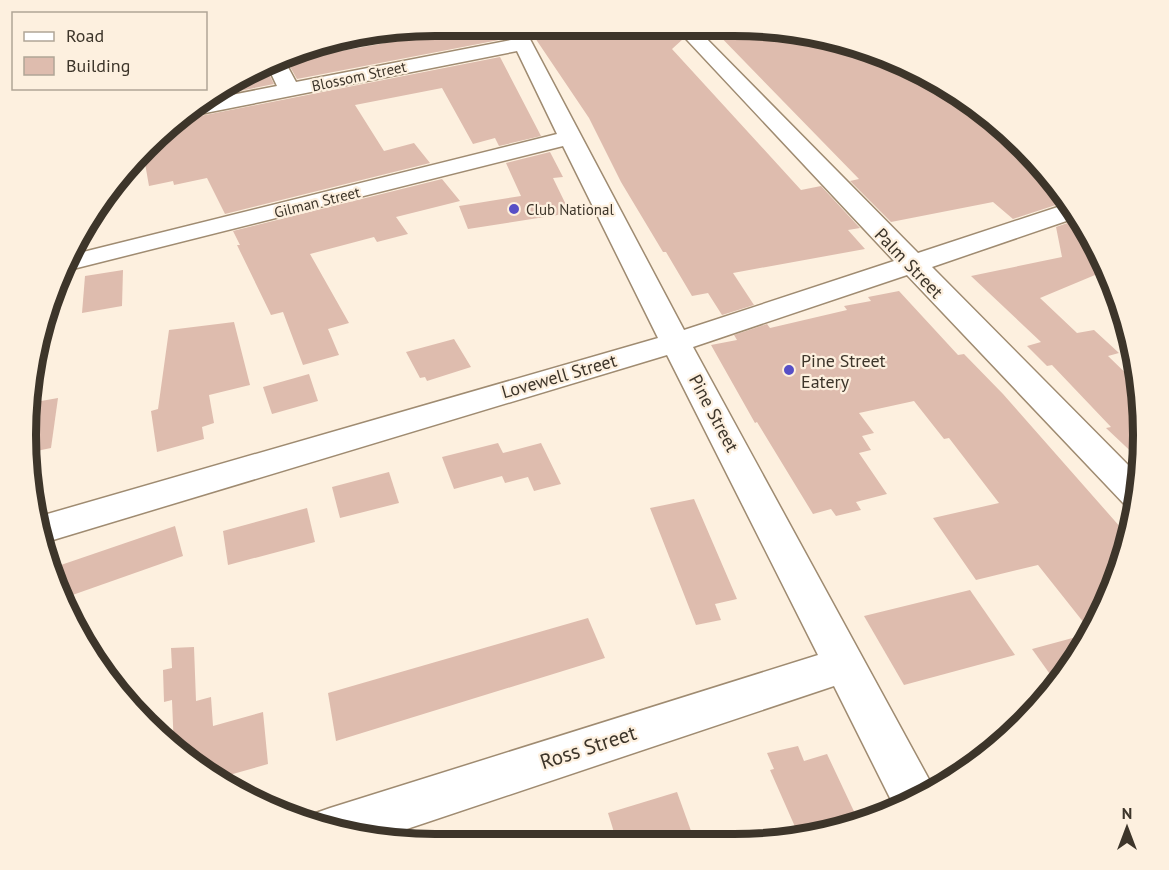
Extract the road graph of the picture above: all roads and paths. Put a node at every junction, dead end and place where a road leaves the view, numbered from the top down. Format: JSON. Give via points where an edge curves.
{"nodes":[{"id":1,"x":515,"y":36,"type":"edge"},
{"id":2,"x":519,"y":36,"type":"edge"},
{"id":3,"x":693,"y":36,"type":"edge"},
{"id":4,"x":279,"y":68,"type":"edge"},
{"id":5,"x":289,"y":90,"type":"junction"},
{"id":6,"x":208,"y":106,"type":"edge"},
{"id":7,"x":569,"y":138,"type":"junction"},
{"id":8,"x":1066,"y":213,"type":"edge"},
{"id":9,"x":76,"y":262,"type":"edge"},
{"id":10,"x":911,"y":264,"type":"junction"},
{"id":11,"x":676,"y":342,"type":"junction"},
{"id":12,"x":1130,"y":488,"type":"edge"},
{"id":13,"x":48,"y":528,"type":"edge"},
{"id":14,"x":846,"y":663,"type":"junction"},
{"id":15,"x":912,"y":792,"type":"edge"},
{"id":16,"x":350,"y":824,"type":"edge"}],
"edges":[{"from":1,"to":5,"type":"street","name":"Blossom Street"},
{"from":2,"to":7,"type":"street","name":"Pine Street"},
{"from":3,"to":10,"type":"street","name":"Palm Street"},
{"from":4,"to":5,"type":"street"},
{"from":5,"to":6,"type":"street","name":"Blossom Street"},
{"from":7,"to":9,"type":"street","name":"Gilman Street"},
{"from":7,"to":11,"type":"street","name":"Pine Street"},
{"from":8,"to":10,"type":"street","name":"Lovewell Street"},
{"from":10,"to":11,"type":"street","name":"Lovewell Street"},
{"from":10,"to":12,"type":"street","name":"Palm Street"},
{"from":11,"to":13,"type":"street","name":"Lovewell Street"},
{"from":11,"to":14,"type":"street","name":"Pine Street"},
{"from":14,"to":15,"type":"street","name":"Pine Street"},
{"from":14,"to":16,"type":"street","name":"Ross Street"}]}
